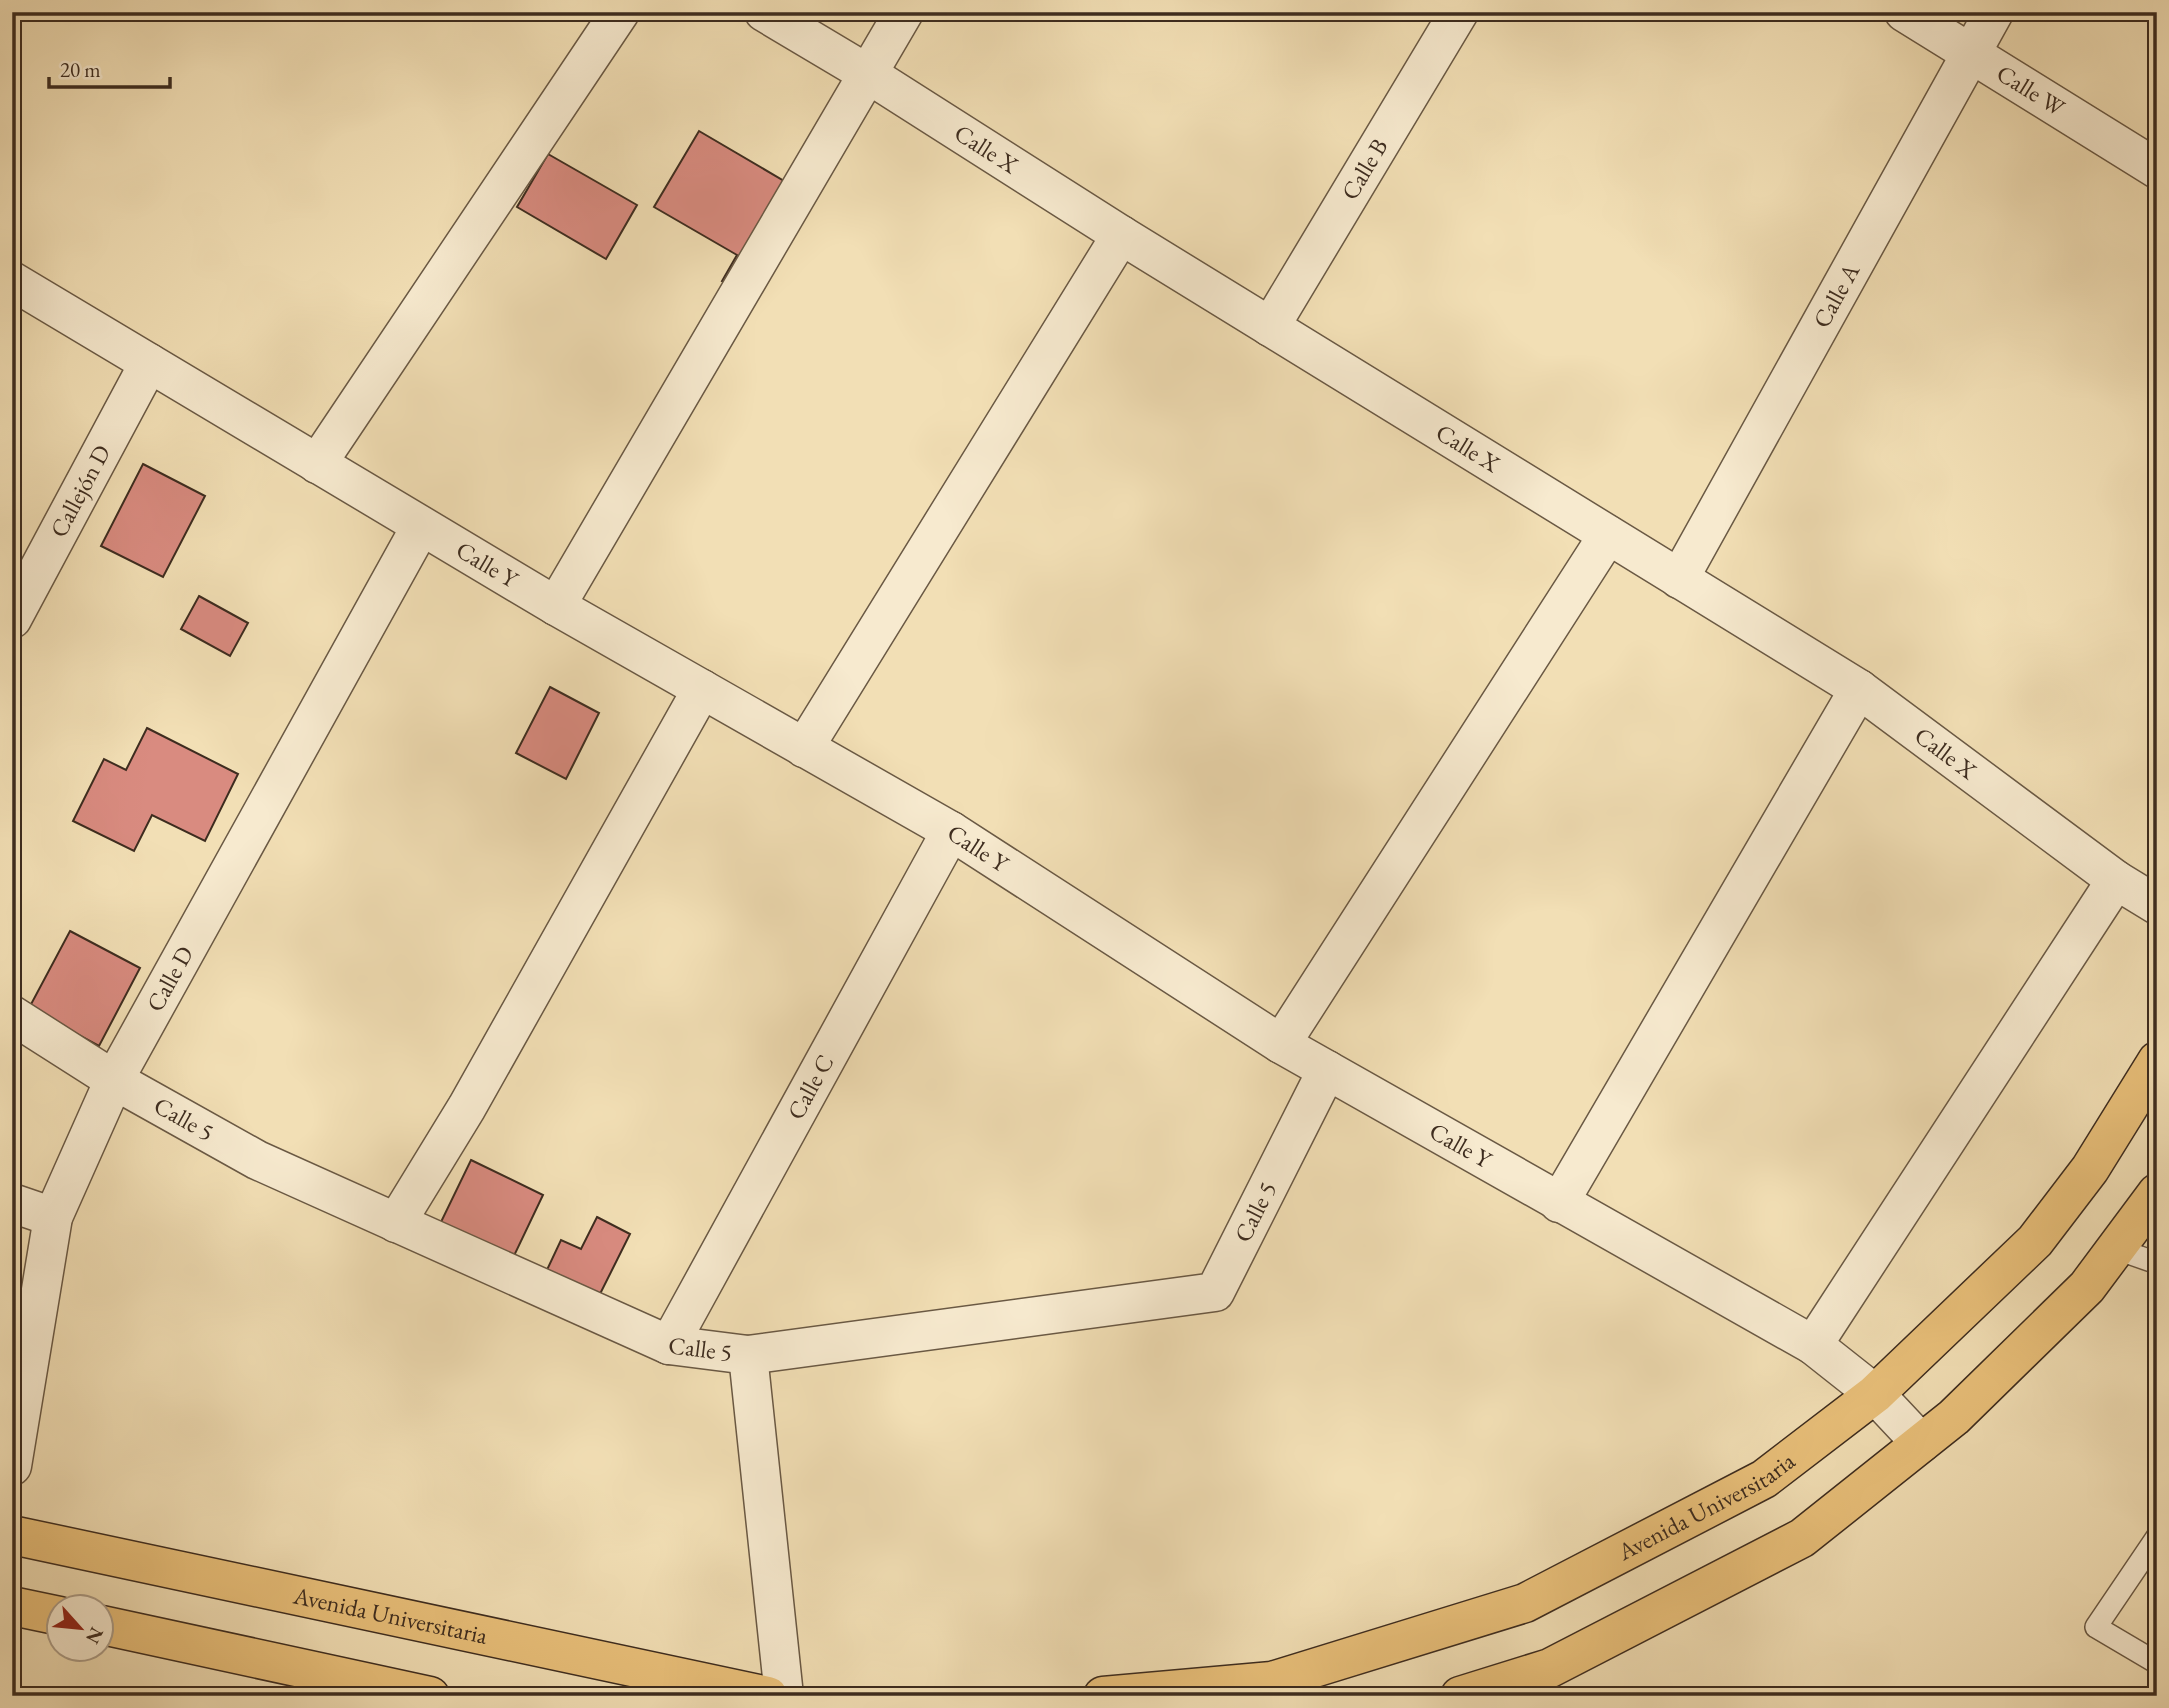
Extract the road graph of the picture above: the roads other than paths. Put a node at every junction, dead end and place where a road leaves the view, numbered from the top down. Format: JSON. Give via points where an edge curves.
{"nodes":[{"id":1,"x":620,"y":12,"type":"edge"},
{"id":2,"x":764,"y":12,"type":"edge"},
{"id":3,"x":904,"y":12,"type":"edge"},
{"id":4,"x":1459,"y":12,"type":"edge"},
{"id":5,"x":1904,"y":12,"type":"edge"},
{"id":6,"x":1994,"y":12,"type":"edge"},
{"id":7,"x":1969,"y":54,"type":"junction"},
{"id":8,"x":868,"y":74,"type":"junction"},
{"id":9,"x":2157,"y":169,"type":"edge"},
{"id":10,"x":1121,"y":235,"type":"junction"},
{"id":11,"x":12,"y":281,"type":"edge"},
{"id":12,"x":1270,"y":327,"type":"junction"},
{"id":13,"x":149,"y":363,"type":"junction"},
{"id":14,"x":317,"y":464,"type":"junction"},
{"id":15,"x":421,"y":526,"type":"junction"},
{"id":16,"x":1608,"y":535,"type":"junction"},
{"id":17,"x":1679,"y":579,"type":"junction"},
{"id":18,"x":555,"y":606,"type":"junction"},
{"id":19,"x":12,"y":619,"type":"edge"},
{"id":20,"x":702,"y":689,"type":"junction"},
{"id":21,"x":1858,"y":689,"type":"junction"},
{"id":22,"x":804,"y":748,"type":"junction"},
{"id":23,"x":951,"y":831,"type":"junction"},
{"id":24,"x":2116,"y":880,"type":"junction"},
{"id":25,"x":2157,"y":905,"type":"edge"},
{"id":26,"x":12,"y":1016,"type":"edge"},
{"id":27,"x":1281,"y":1044,"type":"junction"},
{"id":28,"x":2157,"y":1061,"type":"edge"},
{"id":29,"x":1327,"y":1070,"type":"junction"},
{"id":30,"x":114,"y":1080,"type":"junction"},
{"id":31,"x":2157,"y":1193,"type":"edge"},
{"id":32,"x":12,"y":1203,"type":"edge"},
{"id":33,"x":1559,"y":1203,"type":"junction"},
{"id":34,"x":53,"y":1217,"type":"junction"},
{"id":35,"x":396,"y":1223,"type":"junction"},
{"id":36,"x":2117,"y":1249,"type":"junction"},
{"id":37,"x":2157,"y":1263,"type":"edge"},
{"id":38,"x":669,"y":1345,"type":"junction"},
{"id":39,"x":1813,"y":1345,"type":"junction"},
{"id":40,"x":748,"y":1355,"type":"junction"},
{"id":41,"x":1875,"y":1394,"type":"junction"},
{"id":42,"x":1921,"y":1443,"type":"junction"},
{"id":43,"x":12,"y":1466,"type":"edge"},
{"id":44,"x":12,"y":1535,"type":"edge"},
{"id":45,"x":2157,"y":1537,"type":"edge"},
{"id":46,"x":12,"y":1606,"type":"edge"},
{"id":47,"x":46,"y":1613,"type":"edge"},
{"id":48,"x":116,"y":1628,"type":"edge"},
{"id":49,"x":2157,"y":1663,"type":"edge"},
{"id":50,"x":430,"y":1696,"type":"edge"},
{"id":51,"x":768,"y":1696,"type":"edge"},
{"id":52,"x":783,"y":1696,"type":"edge"},
{"id":53,"x":1103,"y":1696,"type":"edge"},
{"id":54,"x":1460,"y":1696,"type":"edge"}],
"edges":[{"from":1,"to":14,"type":"street"},
{"from":2,"to":8,"type":"street","name":"Calle X"},
{"from":3,"to":8,"type":"street"},
{"from":4,"to":12,"type":"street","name":"Calle B"},
{"from":5,"to":7,"type":"street","name":"Calle W"},
{"from":6,"to":7,"type":"street","name":"Calle A"},
{"from":7,"to":9,"type":"street","name":"Calle W"},
{"from":7,"to":17,"type":"street","name":"Calle A"},
{"from":8,"to":10,"type":"street","name":"Calle X"},
{"from":8,"to":18,"type":"street"},
{"from":10,"to":12,"type":"street","name":"Calle X"},
{"from":10,"to":22,"type":"street"},
{"from":11,"to":13,"type":"street","name":"Calle Y"},
{"from":12,"to":16,"type":"street","name":"Calle X"},
{"from":13,"to":14,"type":"street","name":"Calle Y"},
{"from":13,"to":19,"type":"street","name":"Callejón D"},
{"from":14,"to":15,"type":"street","name":"Calle Y"},
{"from":15,"to":18,"type":"street","name":"Calle Y"},
{"from":15,"to":30,"type":"street","name":"Calle D"},
{"from":16,"to":17,"type":"street","name":"Calle X"},
{"from":16,"to":27,"type":"street"},
{"from":17,"to":21,"type":"street","name":"Calle X"},
{"from":18,"to":20,"type":"street","name":"Calle Y"},
{"from":20,"to":22,"type":"street","name":"Calle Y"},
{"from":20,"to":35,"type":"street","via":[[467,1107]]},
{"from":21,"to":24,"type":"street","name":"Calle X"},
{"from":21,"to":33,"type":"street"},
{"from":22,"to":23,"type":"street","name":"Calle Y"},
{"from":23,"to":27,"type":"street","name":"Calle Y"},
{"from":23,"to":38,"type":"street","name":"Calle C"},
{"from":24,"to":25,"type":"street","name":"Calle X"},
{"from":24,"to":39,"type":"street"},
{"from":26,"to":30,"type":"street","name":"Calle 5"},
{"from":27,"to":29,"type":"street","name":"Calle Y"},
{"from":28,"to":41,"type":"highway","name":"Avenida Universitaria","via":[[2090,1169],[2035,1241]]},
{"from":29,"to":33,"type":"street","name":"Calle Y"},
{"from":29,"to":40,"type":"street","name":"Calle 5","via":[[1215,1292]]},
{"from":30,"to":34,"type":"street","name":"Calle D"},
{"from":30,"to":35,"type":"street","name":"Calle 5","via":[[257,1160]]},
{"from":31,"to":36,"type":"highway"},
{"from":32,"to":34,"type":"street"},
{"from":33,"to":39,"type":"street","name":"Calle Y"},
{"from":34,"to":43,"type":"street","name":"Calle D"},
{"from":35,"to":38,"type":"street","name":"Calle 5"},
{"from":36,"to":37,"type":"lane"},
{"from":36,"to":42,"type":"highway","via":[[2087,1287],[1954,1417]]},
{"from":38,"to":40,"type":"street","name":"Calle 5"},
{"from":39,"to":41,"type":"street","name":"Calle Y"},
{"from":40,"to":52,"type":"street"},
{"from":41,"to":42,"type":"street","name":"Calle Y"},
{"from":41,"to":53,"type":"highway","name":"Avenida Universitaria","via":[[1764,1479],[1525,1603],[1272,1681]]},
{"from":42,"to":54,"type":"highway","via":[[1802,1538],[1550,1668]]},
{"from":44,"to":51,"type":"highway","name":"Avenida Universitaria"},
{"from":45,"to":49,"type":"lane","via":[[2096,1627]]},
{"from":46,"to":47,"type":"highway"},
{"from":48,"to":50,"type":"highway"}]}
